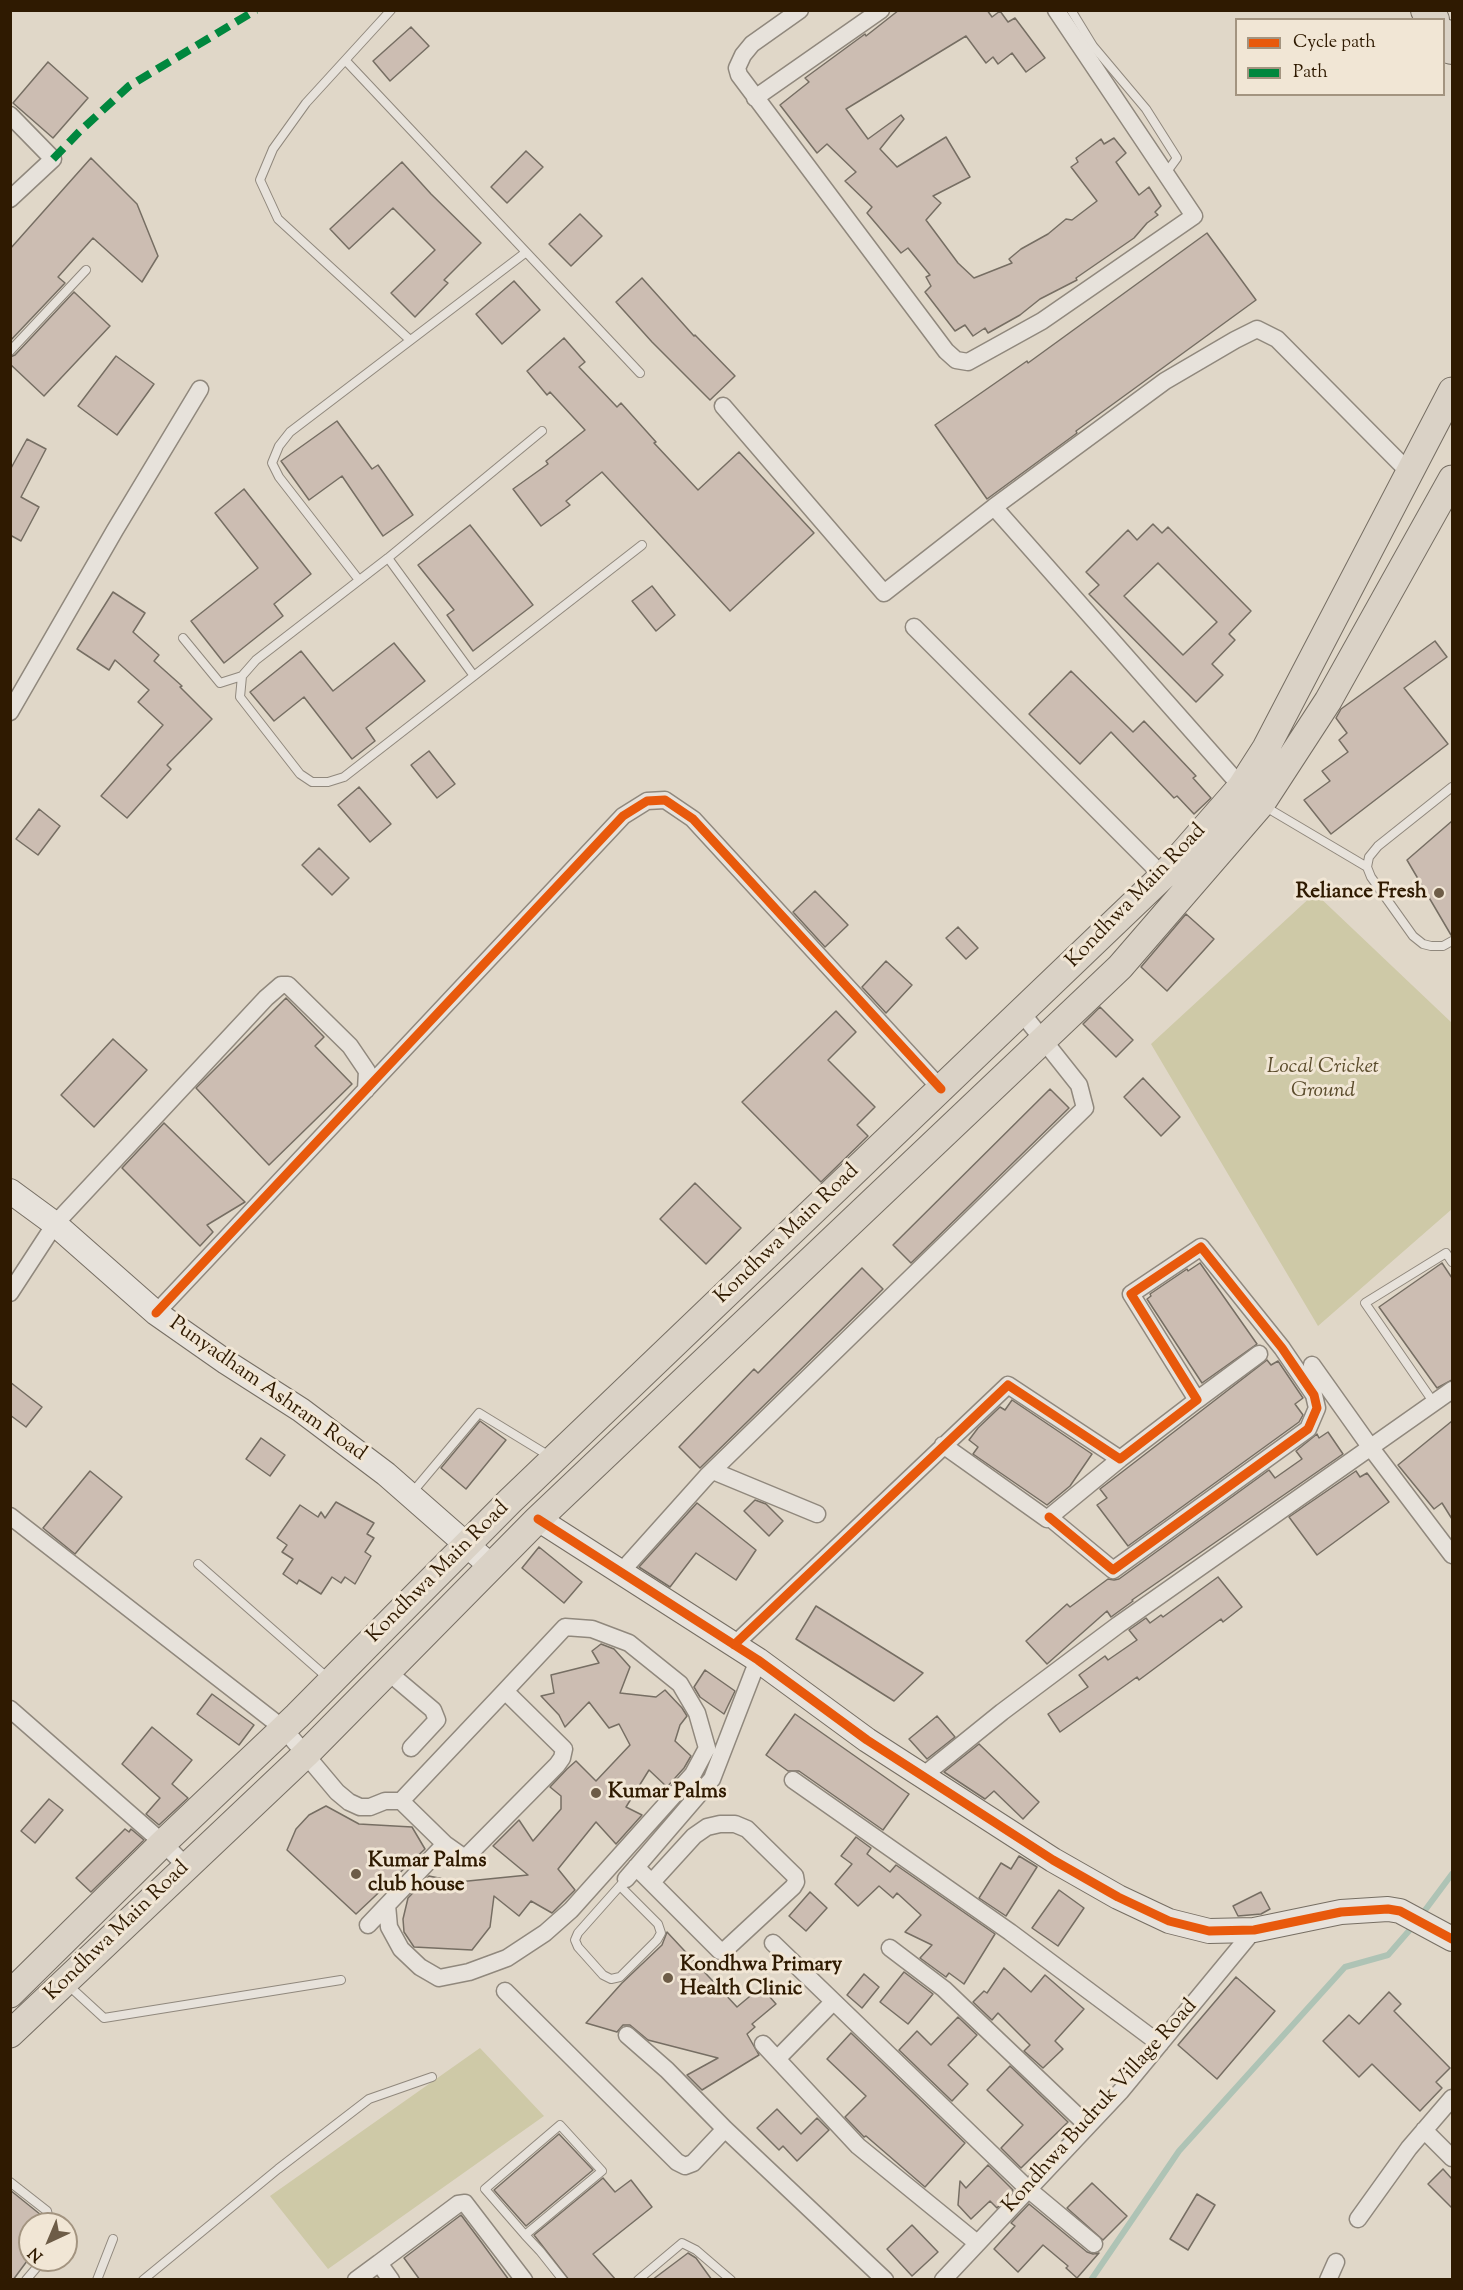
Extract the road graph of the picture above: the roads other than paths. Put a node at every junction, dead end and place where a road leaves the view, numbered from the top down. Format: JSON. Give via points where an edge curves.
{"nodes":[{"id":1,"x":391,"y":10,"type":"edge"},
{"id":2,"x":800,"y":10,"type":"edge"},
{"id":3,"x":881,"y":10,"type":"edge"},
{"id":4,"x":1056,"y":10,"type":"edge"},
{"id":5,"x":1071,"y":10,"type":"edge"},
{"id":6,"x":346,"y":61,"type":"junction"},
{"id":7,"x":755,"y":98,"type":"junction"},
{"id":8,"x":10,"y":116,"type":"edge"},
{"id":9,"x":1166,"y":173,"type":"junction"},
{"id":10,"x":10,"y":199,"type":"edge"},
{"id":11,"x":525,"y":253,"type":"junction"},
{"id":12,"x":86,"y":270,"type":"dead end"},
{"id":13,"x":410,"y":340,"type":"junction"},
{"id":14,"x":10,"y":351,"type":"edge"},
{"id":15,"x":640,"y":373,"type":"dead end"},
{"id":16,"x":200,"y":388,"type":"dead end"},
{"id":17,"x":1452,"y":391,"type":"edge"},
{"id":18,"x":723,"y":406,"type":"dead end"},
{"id":19,"x":542,"y":431,"type":"dead end"},
{"id":20,"x":1410,"y":473,"type":"junction"},
{"id":21,"x":1452,"y":479,"type":"edge"},
{"id":22,"x":994,"y":507,"type":"junction"},
{"id":23,"x":642,"y":545,"type":"dead end"},
{"id":24,"x":388,"y":558,"type":"junction"},
{"id":25,"x":359,"y":580,"type":"junction"},
{"id":26,"x":914,"y":627,"type":"dead end"},
{"id":27,"x":183,"y":638,"type":"dead end"},
{"id":28,"x":242,"y":676,"type":"junction"},
{"id":29,"x":474,"y":676,"type":"junction"},
{"id":30,"x":10,"y":712,"type":"edge"},
{"id":31,"x":1241,"y":787,"type":"junction"},
{"id":32,"x":1452,"y":787,"type":"edge"},
{"id":33,"x":1261,"y":804,"type":"junction"},
{"id":34,"x":1367,"y":867,"type":"junction"},
{"id":35,"x":1162,"y":876,"type":"junction"},
{"id":36,"x":1452,"y":941,"type":"edge"},
{"id":37,"x":1021,"y":1012,"type":"junction"},
{"id":38,"x":1044,"y":1040,"type":"junction"},
{"id":39,"x":941,"y":1089,"type":"junction"},
{"id":40,"x":366,"y":1090,"type":"junction"},
{"id":41,"x":10,"y":1191,"type":"edge"},
{"id":42,"x":55,"y":1224,"type":"junction"},
{"id":43,"x":1452,"y":1262,"type":"edge"},
{"id":44,"x":10,"y":1293,"type":"edge"},
{"id":45,"x":156,"y":1313,"type":"junction"},
{"id":46,"x":1259,"y":1354,"type":"dead end"},
{"id":47,"x":1312,"y":1365,"type":"dead end"},
{"id":48,"x":1452,"y":1390,"type":"edge"},
{"id":49,"x":1197,"y":1400,"type":"junction"},
{"id":50,"x":1434,"y":1403,"type":"junction"},
{"id":51,"x":943,"y":1445,"type":"junction"},
{"id":52,"x":1371,"y":1448,"type":"junction"},
{"id":53,"x":554,"y":1459,"type":"junction"},
{"id":54,"x":1120,"y":1459,"type":"junction"},
{"id":55,"x":713,"y":1471,"type":"junction"},
{"id":56,"x":410,"y":1494,"type":"junction"},
{"id":57,"x":818,"y":1514,"type":"dead end"},
{"id":58,"x":10,"y":1516,"type":"edge"},
{"id":59,"x":1049,"y":1517,"type":"junction"},
{"id":60,"x":538,"y":1519,"type":"junction"},
{"id":61,"x":467,"y":1545,"type":"junction"},
{"id":62,"x":1452,"y":1555,"type":"edge"},
{"id":63,"x":198,"y":1564,"type":"dead end"},
{"id":64,"x":492,"y":1567,"type":"junction"},
{"id":65,"x":621,"y":1572,"type":"junction"},
{"id":66,"x":734,"y":1645,"type":"junction"},
{"id":67,"x":758,"y":1660,"type":"junction"},
{"id":68,"x":388,"y":1672,"type":"junction"},
{"id":69,"x":331,"y":1682,"type":"junction"},
{"id":70,"x":505,"y":1691,"type":"junction"},
{"id":71,"x":10,"y":1709,"type":"edge"},
{"id":72,"x":284,"y":1729,"type":"junction"},
{"id":73,"x":411,"y":1748,"type":"dead end"},
{"id":74,"x":306,"y":1754,"type":"junction"},
{"id":75,"x":924,"y":1775,"type":"junction"},
{"id":76,"x":793,"y":1780,"type":"dead end"},
{"id":77,"x":402,"y":1801,"type":"junction"},
{"id":78,"x":163,"y":1843,"type":"junction"},
{"id":79,"x":445,"y":1844,"type":"junction"},
{"id":80,"x":186,"y":1867,"type":"junction"},
{"id":81,"x":628,"y":1877,"type":"junction"},
{"id":82,"x":652,"y":1882,"type":"junction"},
{"id":83,"x":387,"y":1905,"type":"junction"},
{"id":84,"x":368,"y":1925,"type":"dead end"},
{"id":85,"x":1254,"y":1930,"type":"junction"},
{"id":86,"x":1449,"y":1936,"type":"edge"},
{"id":87,"x":773,"y":1943,"type":"dead end"},
{"id":88,"x":890,"y":1948,"type":"dead end"},
{"id":89,"x":341,"y":1980,"type":"dead end"},
{"id":90,"x":66,"y":1983,"type":"junction"},
{"id":91,"x":505,"y":1991,"type":"dead end"},
{"id":92,"x":10,"y":1994,"type":"edge"},
{"id":93,"x":833,"y":2002,"type":"junction"},
{"id":94,"x":10,"y":2034,"type":"edge"},
{"id":95,"x":627,"y":2035,"type":"dead end"},
{"id":96,"x":763,"y":2044,"type":"dead end"},
{"id":97,"x":1160,"y":2044,"type":"junction"},
{"id":98,"x":777,"y":2059,"type":"junction"},
{"id":99,"x":432,"y":2077,"type":"dead end"},
{"id":100,"x":1452,"y":2098,"type":"edge"},
{"id":101,"x":1087,"y":2125,"type":"junction"},
{"id":102,"x":725,"y":2129,"type":"junction"},
{"id":103,"x":1424,"y":2130,"type":"junction"},
{"id":104,"x":1452,"y":2158,"type":"edge"},
{"id":105,"x":10,"y":2182,"type":"edge"},
{"id":106,"x":1028,"y":2189,"type":"junction"},
{"id":107,"x":47,"y":2212,"type":"edge"},
{"id":108,"x":1358,"y":2218,"type":"dead end"},
{"id":109,"x":525,"y":2235,"type":"junction"},
{"id":110,"x":113,"y":2239,"type":"dead end"},
{"id":111,"x":977,"y":2243,"type":"junction"},
{"id":112,"x":1094,"y":2244,"type":"dead end"},
{"id":113,"x":1336,"y":2262,"type":"dead end"},
{"id":114,"x":379,"y":2263,"type":"junction"},
{"id":115,"x":97,"y":2280,"type":"edge"},
{"id":116,"x":143,"y":2280,"type":"edge"},
{"id":117,"x":356,"y":2280,"type":"edge"},
{"id":118,"x":391,"y":2280,"type":"edge"},
{"id":119,"x":524,"y":2280,"type":"edge"},
{"id":120,"x":563,"y":2280,"type":"edge"},
{"id":121,"x":638,"y":2280,"type":"edge"},
{"id":122,"x":731,"y":2280,"type":"edge"},
{"id":123,"x":885,"y":2280,"type":"edge"},
{"id":124,"x":943,"y":2280,"type":"edge"},
{"id":125,"x":1328,"y":2280,"type":"edge"}],
"edges":[{"from":1,"to":6,"type":"lane"},
{"from":2,"to":7,"type":"street","via":[[752,44],[743,55],[737,68]]},
{"from":3,"to":7,"type":"street"},
{"from":4,"to":9,"type":"street"},
{"from":5,"to":9,"type":"lane","via":[[1093,46],[1146,109],[1177,158]]},
{"from":6,"to":11,"type":"lane"},
{"from":6,"to":13,"type":"lane","via":[[306,104],[273,149],[260,180],[279,219]]},
{"from":7,"to":9,"type":"street","via":[[956,360],[968,362],[1042,321],[1194,216]]},
{"from":8,"to":10,"type":"street","via":[[53,159]]},
{"from":11,"to":13,"type":"lane"},
{"from":11,"to":15,"type":"lane"},
{"from":12,"to":14,"type":"lane"},
{"from":13,"to":25,"type":"lane","via":[[290,432],[272,463]]},
{"from":16,"to":30,"type":"street"},
{"from":17,"to":20,"type":"main road","name":"Kondhwa Main Road"},
{"from":18,"to":22,"type":"street","via":[[884,593]]},
{"from":19,"to":24,"type":"lane"},
{"from":20,"to":22,"type":"street","via":[[1277,339],[1257,329],[1165,381]]},
{"from":20,"to":31,"type":"main road","name":"Kondhwa Main Road","via":[[1266,748]]},
{"from":21,"to":33,"type":"main road","name":"Kondhwa Main Road","via":[[1328,702]]},
{"from":22,"to":31,"type":"street"},
{"from":23,"to":29,"type":"lane"},
{"from":24,"to":25,"type":"lane"},
{"from":24,"to":29,"type":"lane"},
{"from":25,"to":28,"type":"lane","via":[[256,660]]},
{"from":26,"to":35,"type":"street"},
{"from":27,"to":28,"type":"lane","via":[[220,683]]},
{"from":28,"to":29,"type":"lane","via":[[240,697],[300,774],[312,782],[328,782],[344,777]]},
{"from":31,"to":33,"type":"street"},
{"from":31,"to":35,"type":"main road","name":"Kondhwa Main Road"},
{"from":32,"to":34,"type":"lane","via":[[1378,846]]},
{"from":33,"to":34,"type":"lane"},
{"from":33,"to":38,"type":"main road","name":"Kondhwa Main Road","via":[[1120,967]]},
{"from":34,"to":36,"type":"lane","via":[[1413,936],[1431,946]]},
{"from":35,"to":37,"type":"main road","name":"Kondhwa Main Road"},
{"from":37,"to":38,"type":"street"},
{"from":37,"to":39,"type":"main road","name":"Kondhwa Main Road"},
{"from":38,"to":55,"type":"street","via":[[1079,1085],[1085,1108]]},
{"from":38,"to":60,"type":"main road","name":"Kondhwa Main Road"},
{"from":39,"to":40,"type":"street","via":[[693,819],[665,800],[647,801],[624,816]]},
{"from":39,"to":53,"type":"main road","name":"Kondhwa Main Road"},
{"from":40,"to":42,"type":"street","via":[[367,1071],[350,1046],[288,985],[281,985]]},
{"from":40,"to":45,"type":"street"},
{"from":41,"to":42,"type":"street","name":"Punyadham Ashram Road"},
{"from":42,"to":44,"type":"street"},
{"from":42,"to":45,"type":"street","name":"Punyadham Ashram Road"},
{"from":43,"to":50,"type":"lane","via":[[1446,1253],[1365,1303]]},
{"from":45,"to":56,"type":"street","name":"Punyadham Ashram Road","via":[[301,1410]]},
{"from":46,"to":49,"type":"street"},
{"from":47,"to":52,"type":"street"},
{"from":48,"to":50,"type":"street"},
{"from":49,"to":54,"type":"street"},
{"from":49,"to":59,"type":"street","via":[[1131,1294],[1201,1247],[1282,1348],[1314,1395],[1317,1408],[1308,1429],[1113,1570]]},
{"from":50,"to":52,"type":"street"},
{"from":51,"to":54,"type":"street","via":[[1008,1385]]},
{"from":51,"to":59,"type":"street"},
{"from":51,"to":66,"type":"street"},
{"from":52,"to":62,"type":"street"},
{"from":52,"to":75,"type":"street","via":[[1118,1625]]},
{"from":53,"to":56,"type":"lane","via":[[479,1413]]},
{"from":53,"to":61,"type":"main road","name":"Kondhwa Main Road"},
{"from":54,"to":59,"type":"street"},
{"from":55,"to":57,"type":"street"},
{"from":55,"to":65,"type":"street"},
{"from":56,"to":61,"type":"street","name":"Punyadham Ashram Road"},
{"from":58,"to":72,"type":"street"},
{"from":60,"to":64,"type":"main road","name":"Kondhwa Main Road"},
{"from":60,"to":65,"type":"street"},
{"from":61,"to":64,"type":"street","name":"Punyadham Ashram Road"},
{"from":61,"to":69,"type":"main road","name":"Kondhwa Main Road"},
{"from":63,"to":69,"type":"lane"},
{"from":64,"to":68,"type":"main road","name":"Kondhwa Main Road"},
{"from":65,"to":66,"type":"street"},
{"from":66,"to":67,"type":"street"},
{"from":67,"to":75,"type":"street","via":[[867,1740]]},
{"from":67,"to":81,"type":"street","via":[[712,1779]]},
{"from":68,"to":73,"type":"street","via":[[433,1710],[436,1720]]},
{"from":68,"to":74,"type":"main road","name":"Kondhwa Main Road"},
{"from":69,"to":72,"type":"main road","name":"Kondhwa Main Road"},
{"from":70,"to":77,"type":"street"},
{"from":70,"to":79,"type":"street","via":[[559,1743],[564,1749],[562,1758],[468,1855],[454,1853]]},
{"from":70,"to":83,"type":"street","via":[[565,1627],[592,1629],[629,1643],[680,1684],[697,1713],[707,1748],[693,1774],[571,1910],[507,1958],[439,1978],[401,1949],[389,1927]]},
{"from":71,"to":78,"type":"street"},
{"from":72,"to":74,"type":"street"},
{"from":72,"to":78,"type":"main road","name":"Kondhwa Main Road"},
{"from":74,"to":77,"type":"street","via":[[349,1802],[360,1807]]},
{"from":74,"to":80,"type":"main road","name":"Kondhwa Main Road"},
{"from":75,"to":85,"type":"street","via":[[1053,1860],[1169,1921],[1209,1931]]},
{"from":76,"to":97,"type":"street","via":[[1010,1932]]},
{"from":77,"to":79,"type":"street"},
{"from":78,"to":80,"type":"street"},
{"from":78,"to":92,"type":"main road","name":"Kondhwa Main Road"},
{"from":79,"to":83,"type":"street"},
{"from":80,"to":90,"type":"main road","name":"Kondhwa Main Road"},
{"from":81,"to":81,"type":"lane","via":[[575,1940],[603,1975],[611,1979],[620,1977],[661,1933]]},
{"from":81,"to":82,"type":"street"},
{"from":82,"to":82,"type":"street","via":[[720,1951],[796,1882],[795,1876],[747,1829],[735,1824],[706,1827]]},
{"from":83,"to":84,"type":"street"},
{"from":85,"to":86,"type":"street","via":[[1341,1912],[1400,1911]]},
{"from":85,"to":97,"type":"street","name":"Kondhwa Budruk Village Road"},
{"from":87,"to":93,"type":"street"},
{"from":88,"to":101,"type":"street","via":[[944,1989]]},
{"from":89,"to":90,"type":"lane","via":[[104,2018]]},
{"from":90,"to":94,"type":"main road","name":"Kondhwa Main Road"},
{"from":91,"to":102,"type":"street","via":[[677,2162],[685,2166],[693,2163]]},
{"from":93,"to":98,"type":"street"},
{"from":93,"to":106,"type":"street"},
{"from":95,"to":102,"type":"street"},
{"from":96,"to":98,"type":"street"},
{"from":97,"to":101,"type":"street","name":"Kondhwa Budruk Village Road"},
{"from":98,"to":111,"type":"street","via":[[858,2146]]},
{"from":99,"to":116,"type":"lane","via":[[369,2099]]},
{"from":100,"to":103,"type":"street"},
{"from":101,"to":106,"type":"street","name":"Kondhwa Budruk Village Road"},
{"from":102,"to":123,"type":"street"},
{"from":103,"to":104,"type":"street"},
{"from":103,"to":108,"type":"street"},
{"from":105,"to":107,"type":"lane"},
{"from":106,"to":111,"type":"street","name":"Kondhwa Budruk Village Road"},
{"from":106,"to":112,"type":"street"},
{"from":109,"to":109,"type":"lane","via":[[485,2189],[560,2124],[602,2171]]},
{"from":109,"to":120,"type":"lane"},
{"from":110,"to":115,"type":"lane"},
{"from":111,"to":124,"type":"street","name":"Kondhwa Budruk Village Road"},
{"from":113,"to":125,"type":"street"},
{"from":114,"to":117,"type":"street"},
{"from":114,"to":118,"type":"street"},
{"from":114,"to":119,"type":"street","via":[[458,2204],[465,2203]]},
{"from":121,"to":122,"type":"lane","via":[[682,2243]]}]}
